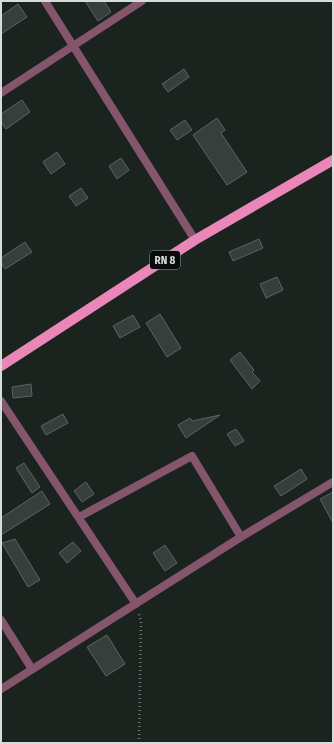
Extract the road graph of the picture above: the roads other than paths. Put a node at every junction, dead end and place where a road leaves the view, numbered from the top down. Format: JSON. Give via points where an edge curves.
{"nodes":[{"id":1,"x":45,"y":1,"type":"edge"},
{"id":2,"x":142,"y":1,"type":"edge"},
{"id":3,"x":74,"y":46,"type":"junction"},
{"id":4,"x":1,"y":94,"type":"edge"},
{"id":5,"x":333,"y":160,"type":"edge"},
{"id":6,"x":195,"y":240,"type":"junction"},
{"id":7,"x":1,"y":366,"type":"edge"},
{"id":8,"x":1,"y":401,"type":"edge"},
{"id":9,"x":333,"y":482,"type":"edge"},
{"id":10,"x":79,"y":517,"type":"junction"},
{"id":11,"x":241,"y":537,"type":"junction"},
{"id":12,"x":136,"y":604,"type":"junction"},
{"id":13,"x":1,"y":620,"type":"edge"},
{"id":14,"x":32,"y":669,"type":"junction"},
{"id":15,"x":1,"y":689,"type":"edge"}],
"edges":[{"from":1,"to":3,"type":"street"},
{"from":2,"to":3,"type":"street"},
{"from":3,"to":4,"type":"street"},
{"from":3,"to":6,"type":"street"},
{"from":5,"to":6,"type":"main road","number":"RN 8"},
{"from":6,"to":7,"type":"main road","number":"RN 8"},
{"from":8,"to":10,"type":"street"},
{"from":9,"to":11,"type":"street"},
{"from":10,"to":11,"type":"street","via":[[192,456]]},
{"from":10,"to":12,"type":"street"},
{"from":11,"to":12,"type":"street"},
{"from":12,"to":14,"type":"street"},
{"from":13,"to":14,"type":"street"},
{"from":14,"to":15,"type":"street"}]}
